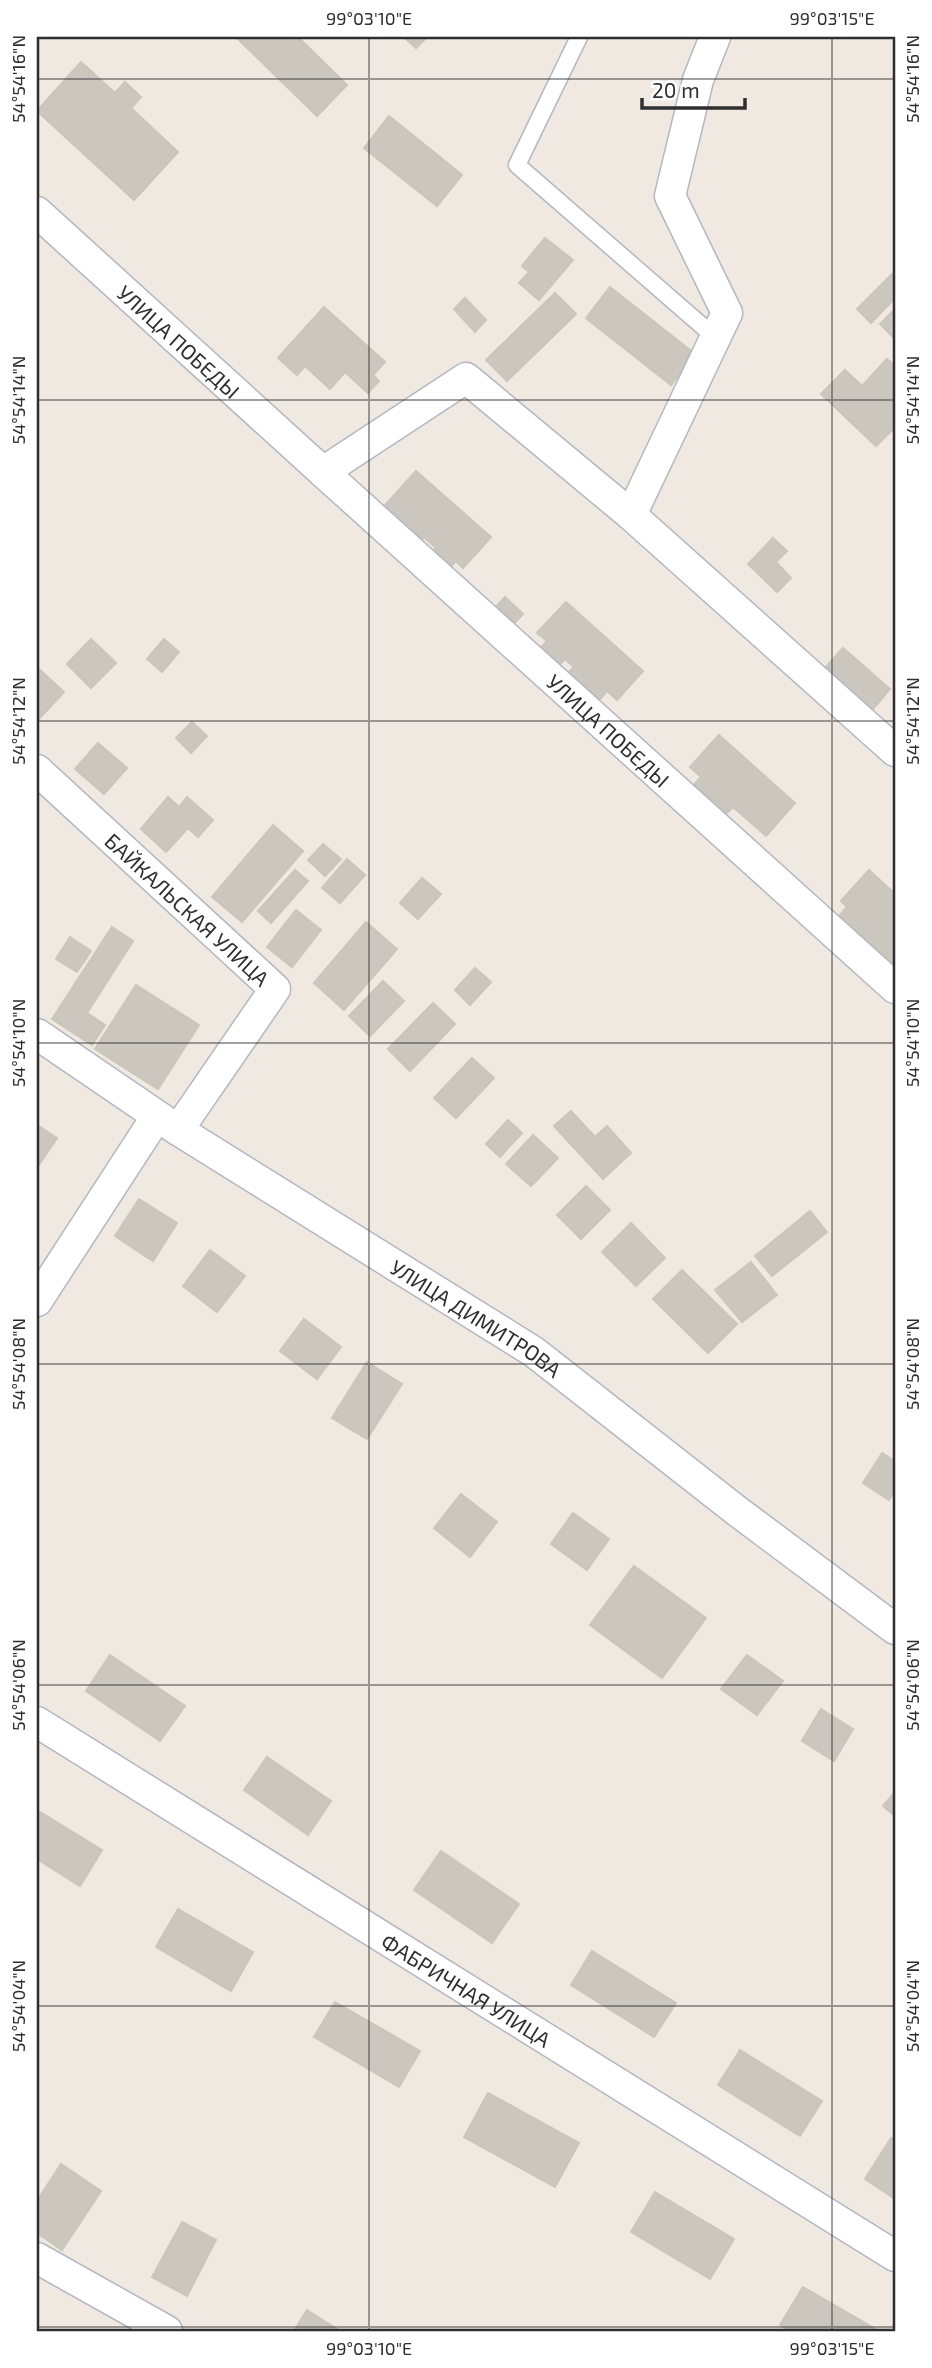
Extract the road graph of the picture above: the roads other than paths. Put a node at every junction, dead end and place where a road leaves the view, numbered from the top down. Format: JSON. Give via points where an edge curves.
{"nodes":[{"id":1,"x":579,"y":37,"type":"edge"},
{"id":2,"x":715,"y":37,"type":"edge"},
{"id":3,"x":37,"y":212,"type":"edge"},
{"id":4,"x":716,"y":338,"type":"junction"},
{"id":5,"x":323,"y":472,"type":"junction"},
{"id":6,"x":631,"y":515,"type":"junction"},
{"id":7,"x":895,"y":751,"type":"edge"},
{"id":8,"x":37,"y":769,"type":"edge"},
{"id":9,"x":895,"y":988,"type":"edge"},
{"id":10,"x":37,"y":1034,"type":"edge"},
{"id":11,"x":167,"y":1123,"type":"junction"},
{"id":12,"x":37,"y":1301,"type":"edge"},
{"id":13,"x":895,"y":1629,"type":"edge"},
{"id":14,"x":37,"y":1722,"type":"edge"},
{"id":15,"x":895,"y":2256,"type":"edge"},
{"id":16,"x":37,"y":2258,"type":"edge"},
{"id":17,"x":167,"y":2331,"type":"edge"}],
"edges":[{"from":1,"to":4,"type":"lane","via":[[517,165]]},
{"from":2,"to":4,"type":"street","via":[[698,80],[670,195],[727,313]]},
{"from":3,"to":5,"type":"street","name":"УЛИЦА ПОБЕДЫ"},
{"from":4,"to":6,"type":"street"},
{"from":5,"to":6,"type":"street","via":[[466,378]]},
{"from":5,"to":9,"type":"street","name":"УЛИЦА ПОБЕДЫ"},
{"from":6,"to":7,"type":"street"},
{"from":8,"to":11,"type":"street","name":"БАЙКАЛЬСКАЯ УЛИЦА","via":[[275,989]]},
{"from":10,"to":11,"type":"street","name":"УЛИЦА ДИМИТРОВА"},
{"from":11,"to":12,"type":"street"},
{"from":11,"to":13,"type":"street","name":"УЛИЦА ДИМИТРОВА","via":[[534,1352]]},
{"from":14,"to":15,"type":"street","name":"ФАБРИЧНАЯ УЛИЦА"},
{"from":16,"to":17,"type":"street"}]}
